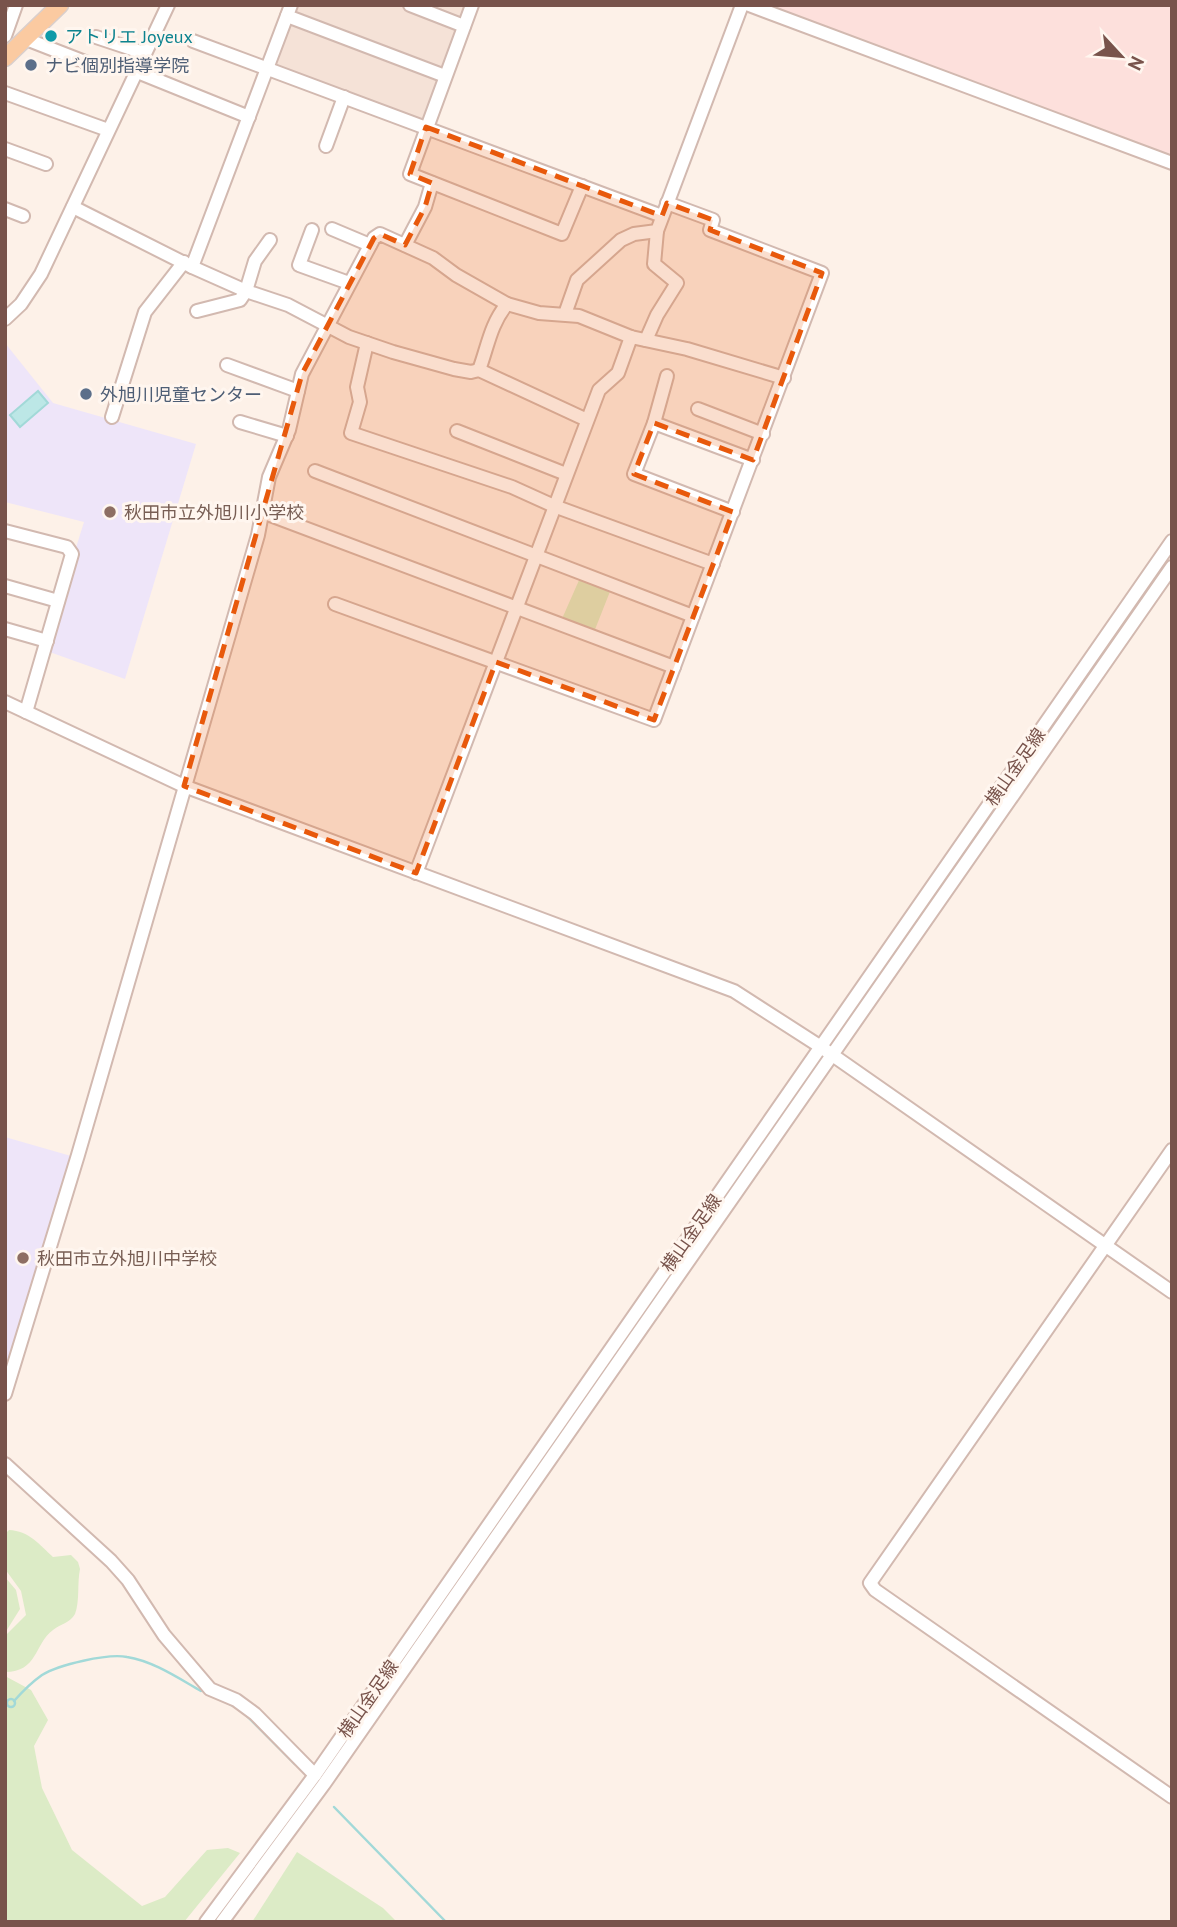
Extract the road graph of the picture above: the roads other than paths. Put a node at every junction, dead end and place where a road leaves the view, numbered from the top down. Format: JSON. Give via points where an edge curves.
{"nodes":[{"id":1,"x":16,"y":5,"type":"edge"},
{"id":2,"x":60,"y":5,"type":"edge"},
{"id":3,"x":167,"y":5,"type":"edge"},
{"id":4,"x":410,"y":5,"type":"edge"},
{"id":5,"x":472,"y":5,"type":"edge"},
{"id":6,"x":742,"y":5,"type":"edge"},
{"id":7,"x":749,"y":5,"type":"edge"},
{"id":8,"x":289,"y":10,"type":"edge"},
{"id":9,"x":464,"y":26,"type":"junction"},
{"id":10,"x":96,"y":37,"type":"dead end"},
{"id":11,"x":26,"y":39,"type":"junction"},
{"id":12,"x":193,"y":41,"type":"dead end"},
{"id":13,"x":7,"y":46,"type":"edge"},
{"id":14,"x":144,"y":53,"type":"junction"},
{"id":15,"x":85,"y":62,"type":"dead end"},
{"id":16,"x":267,"y":68,"type":"junction"},
{"id":17,"x":135,"y":71,"type":"junction"},
{"id":18,"x":445,"y":76,"type":"junction"},
{"id":19,"x":5,"y":93,"type":"edge"},
{"id":20,"x":344,"y":97,"type":"junction"},
{"id":21,"x":249,"y":117,"type":"junction"},
{"id":22,"x":426,"y":127,"type":"junction"},
{"id":23,"x":108,"y":130,"type":"junction"},
{"id":24,"x":326,"y":146,"type":"dead end"},
{"id":25,"x":5,"y":149,"type":"edge"},
{"id":26,"x":1172,"y":163,"type":"edge"},
{"id":27,"x":46,"y":164,"type":"dead end"},
{"id":28,"x":432,"y":183,"type":"junction"},
{"id":29,"x":582,"y":186,"type":"junction"},
{"id":30,"x":667,"y":203,"type":"junction"},
{"id":31,"x":73,"y":206,"type":"junction"},
{"id":32,"x":5,"y":209,"type":"edge"},
{"id":33,"x":23,"y":216,"type":"dead end"},
{"id":34,"x":662,"y":216,"type":"junction"},
{"id":35,"x":332,"y":229,"type":"dead end"},
{"id":36,"x":312,"y":230,"type":"dead end"},
{"id":37,"x":657,"y":231,"type":"junction"},
{"id":38,"x":270,"y":240,"type":"dead end"},
{"id":39,"x":370,"y":245,"type":"junction"},
{"id":40,"x":405,"y":246,"type":"junction"},
{"id":41,"x":188,"y":265,"type":"junction"},
{"id":42,"x":349,"y":283,"type":"junction"},
{"id":43,"x":246,"y":291,"type":"junction"},
{"id":44,"x":507,"y":304,"type":"junction"},
{"id":45,"x":197,"y":311,"type":"dead end"},
{"id":46,"x":565,"y":314,"type":"junction"},
{"id":47,"x":5,"y":319,"type":"edge"},
{"id":48,"x":326,"y":325,"type":"junction"},
{"id":49,"x":631,"y":337,"type":"junction"},
{"id":50,"x":646,"y":340,"type":"junction"},
{"id":51,"x":367,"y":343,"type":"junction"},
{"id":52,"x":226,"y":365,"type":"dead end"},
{"id":53,"x":479,"y":370,"type":"junction"},
{"id":54,"x":667,"y":376,"type":"dead end"},
{"id":55,"x":784,"y":378,"type":"junction"},
{"id":56,"x":298,"y":391,"type":"junction"},
{"id":57,"x":698,"y":408,"type":"dead end"},
{"id":58,"x":111,"y":417,"type":"dead end"},
{"id":59,"x":587,"y":420,"type":"junction"},
{"id":60,"x":240,"y":422,"type":"dead end"},
{"id":61,"x":654,"y":423,"type":"junction"},
{"id":62,"x":457,"y":431,"type":"dead end"},
{"id":63,"x":763,"y":433,"type":"junction"},
{"id":64,"x":287,"y":436,"type":"junction"},
{"id":65,"x":753,"y":460,"type":"junction"},
{"id":66,"x":315,"y":471,"type":"dead end"},
{"id":67,"x":566,"y":474,"type":"junction"},
{"id":68,"x":554,"y":506,"type":"junction"},
{"id":69,"x":262,"y":512,"type":"junction"},
{"id":70,"x":733,"y":512,"type":"junction"},
{"id":71,"x":5,"y":531,"type":"edge"},
{"id":72,"x":1172,"y":541,"type":"edge"},
{"id":73,"x":536,"y":557,"type":"junction"},
{"id":74,"x":713,"y":564,"type":"junction"},
{"id":75,"x":1172,"y":567,"type":"edge"},
{"id":76,"x":5,"y":586,"type":"edge"},
{"id":77,"x":58,"y":601,"type":"junction"},
{"id":78,"x":335,"y":604,"type":"dead end"},
{"id":79,"x":517,"y":608,"type":"junction"},
{"id":80,"x":693,"y":616,"type":"junction"},
{"id":81,"x":5,"y":629,"type":"edge"},
{"id":82,"x":47,"y":641,"type":"junction"},
{"id":83,"x":496,"y":662,"type":"junction"},
{"id":84,"x":674,"y":667,"type":"junction"},
{"id":85,"x":5,"y":702,"type":"edge"},
{"id":86,"x":26,"y":712,"type":"junction"},
{"id":87,"x":184,"y":786,"type":"junction"},
{"id":88,"x":416,"y":873,"type":"junction"},
{"id":89,"x":821,"y":1047,"type":"junction"},
{"id":90,"x":832,"y":1056,"type":"junction"},
{"id":91,"x":1172,"y":1150,"type":"edge"},
{"id":92,"x":1105,"y":1246,"type":"junction"},
{"id":93,"x":1172,"y":1292,"type":"edge"},
{"id":94,"x":5,"y":1394,"type":"edge"},
{"id":95,"x":5,"y":1464,"type":"edge"},
{"id":96,"x":315,"y":1775,"type":"junction"},
{"id":97,"x":1172,"y":1797,"type":"edge"},
{"id":98,"x":206,"y":1922,"type":"edge"},
{"id":99,"x":222,"y":1922,"type":"edge"}],
"edges":[{"from":1,"to":13,"type":"street"},
{"from":2,"to":11,"type":"main road"},
{"from":3,"to":14,"type":"street"},
{"from":4,"to":9,"type":"street"},
{"from":5,"to":9,"type":"street"},
{"from":6,"to":30,"type":"street"},
{"from":7,"to":26,"type":"street"},
{"from":8,"to":16,"type":"street"},
{"from":8,"to":18,"type":"street"},
{"from":9,"to":18,"type":"street"},
{"from":10,"to":14,"type":"street"},
{"from":11,"to":13,"type":"main road"},
{"from":11,"to":15,"type":"street"},
{"from":12,"to":16,"type":"street"},
{"from":14,"to":17,"type":"street"},
{"from":16,"to":20,"type":"street"},
{"from":16,"to":21,"type":"street"},
{"from":17,"to":21,"type":"street"},
{"from":17,"to":23,"type":"street"},
{"from":18,"to":22,"type":"street"},
{"from":19,"to":23,"type":"street"},
{"from":20,"to":22,"type":"street"},
{"from":20,"to":24,"type":"street"},
{"from":21,"to":41,"type":"street"},
{"from":22,"to":28,"type":"street","via":[[410,174]]},
{"from":22,"to":29,"type":"street"},
{"from":23,"to":31,"type":"street"},
{"from":25,"to":27,"type":"street"},
{"from":28,"to":29,"type":"street","via":[[562,234]]},
{"from":28,"to":40,"type":"street"},
{"from":29,"to":34,"type":"street"},
{"from":30,"to":34,"type":"street"},
{"from":30,"to":55,"type":"street","via":[[713,220],[710,230],[822,273]]},
{"from":31,"to":41,"type":"street"},
{"from":31,"to":47,"type":"street","via":[[41,274]]},
{"from":32,"to":33,"type":"street"},
{"from":34,"to":37,"type":"street"},
{"from":35,"to":39,"type":"street"},
{"from":36,"to":42,"type":"street","via":[[299,265]]},
{"from":37,"to":46,"type":"street","via":[[634,233],[621,240],[577,280]]},
{"from":37,"to":50,"type":"street","via":[[654,264],[677,283]]},
{"from":38,"to":43,"type":"street","via":[[255,261]]},
{"from":39,"to":40,"type":"street","via":[[380,234]]},
{"from":39,"to":42,"type":"street"},
{"from":40,"to":44,"type":"street"},
{"from":41,"to":43,"type":"street"},
{"from":41,"to":58,"type":"street","via":[[145,312]]},
{"from":42,"to":48,"type":"street"},
{"from":43,"to":45,"type":"street","via":[[240,300]]},
{"from":43,"to":48,"type":"street","via":[[288,305]]},
{"from":44,"to":46,"type":"street"},
{"from":44,"to":53,"type":"street","via":[[489,333]]},
{"from":46,"to":49,"type":"street"},
{"from":48,"to":51,"type":"street"},
{"from":48,"to":56,"type":"street"},
{"from":49,"to":50,"type":"street"},
{"from":49,"to":59,"type":"street","via":[[618,373],[598,390]]},
{"from":50,"to":55,"type":"street"},
{"from":51,"to":53,"type":"street","via":[[454,369]]},
{"from":51,"to":68,"type":"street","via":[[351,433],[512,487]]},
{"from":52,"to":56,"type":"street"},
{"from":53,"to":59,"type":"street"},
{"from":54,"to":61,"type":"street"},
{"from":55,"to":63,"type":"street"},
{"from":56,"to":64,"type":"street"},
{"from":57,"to":63,"type":"street"},
{"from":59,"to":67,"type":"street"},
{"from":60,"to":64,"type":"street"},
{"from":61,"to":65,"type":"street"},
{"from":61,"to":70,"type":"street","via":[[634,474]]},
{"from":62,"to":67,"type":"street"},
{"from":63,"to":65,"type":"street"},
{"from":64,"to":69,"type":"street","via":[[269,477]]},
{"from":65,"to":70,"type":"street"},
{"from":66,"to":73,"type":"street"},
{"from":67,"to":68,"type":"street"},
{"from":68,"to":73,"type":"street"},
{"from":68,"to":74,"type":"street"},
{"from":69,"to":79,"type":"street"},
{"from":69,"to":87,"type":"street"},
{"from":70,"to":74,"type":"street"},
{"from":71,"to":77,"type":"street","via":[[67,547],[72,554]]},
{"from":72,"to":89,"type":"street","name":"横山金足線"},
{"from":73,"to":79,"type":"street"},
{"from":73,"to":80,"type":"street"},
{"from":74,"to":80,"type":"street"},
{"from":75,"to":90,"type":"street","name":"横山金足線"},
{"from":76,"to":77,"type":"street"},
{"from":77,"to":82,"type":"street"},
{"from":78,"to":83,"type":"street"},
{"from":79,"to":83,"type":"street"},
{"from":79,"to":84,"type":"street"},
{"from":80,"to":84,"type":"street"},
{"from":81,"to":82,"type":"street"},
{"from":82,"to":86,"type":"street"},
{"from":83,"to":84,"type":"street","via":[[654,720]]},
{"from":83,"to":88,"type":"street"},
{"from":85,"to":86,"type":"street"},
{"from":86,"to":87,"type":"street"},
{"from":87,"to":88,"type":"street"},
{"from":87,"to":94,"type":"street"},
{"from":88,"to":89,"type":"street","via":[[734,991]]},
{"from":89,"to":90,"type":"street"},
{"from":89,"to":96,"type":"street","name":"横山金足線"},
{"from":90,"to":92,"type":"street"},
{"from":90,"to":99,"type":"street","name":"横山金足線","via":[[324,1784]]},
{"from":91,"to":92,"type":"street"},
{"from":92,"to":93,"type":"street"},
{"from":92,"to":97,"type":"street","via":[[870,1583]]},
{"from":95,"to":96,"type":"street","via":[[111,1561],[210,1689],[255,1714]]},
{"from":96,"to":98,"type":"street","name":"横山金足線"}]}
